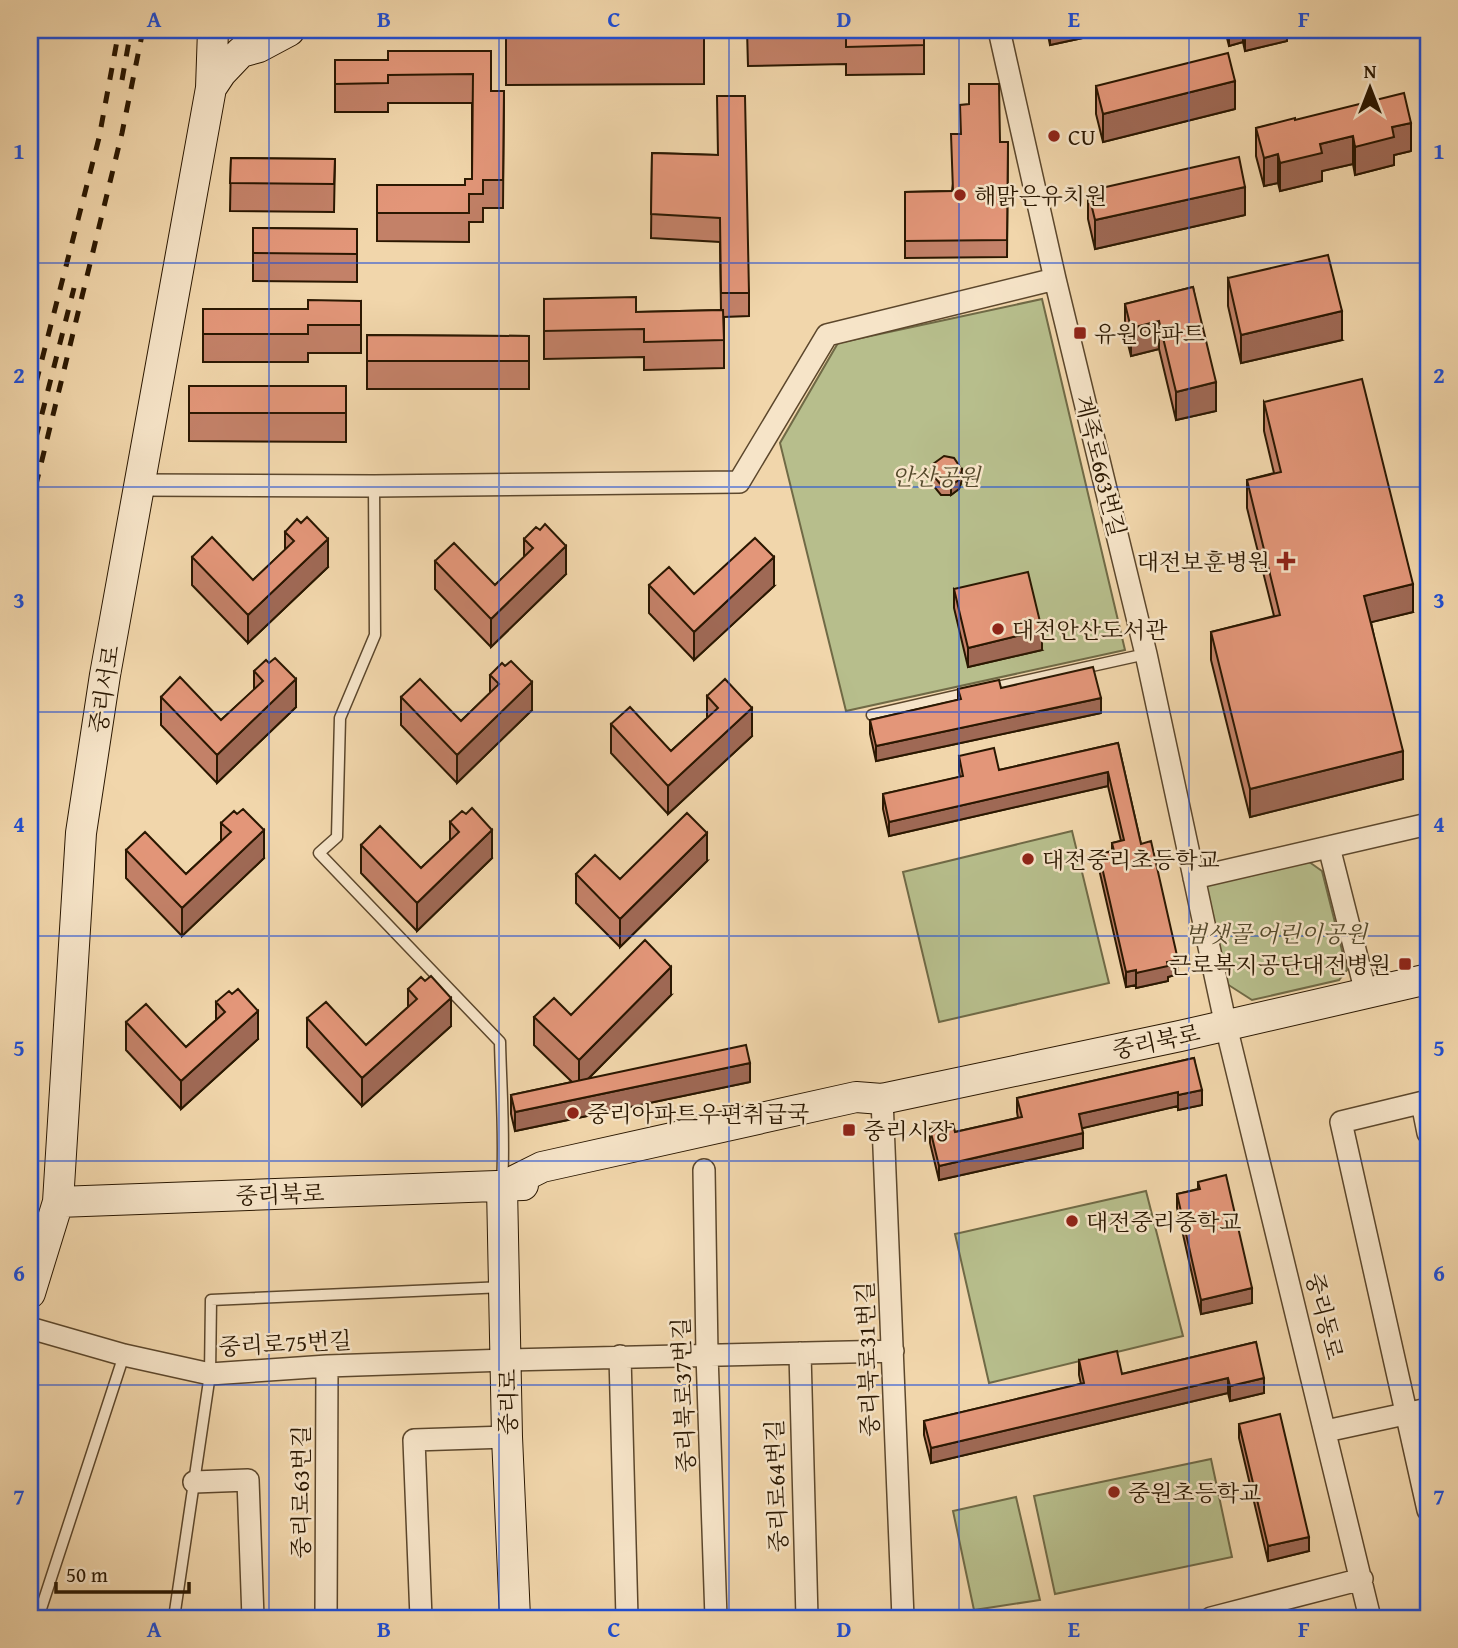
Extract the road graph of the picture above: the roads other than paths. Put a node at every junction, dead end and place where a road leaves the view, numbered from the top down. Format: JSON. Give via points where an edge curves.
{"nodes":[{"id":1,"x":999,"y":30,"type":"edge"},
{"id":2,"x":289,"y":32,"type":"edge"},
{"id":3,"x":230,"y":33,"type":"edge"},
{"id":4,"x":216,"y":80,"type":"junction"},
{"id":5,"x":1055,"y":279,"type":"junction"},
{"id":6,"x":140,"y":485,"type":"junction"},
{"id":7,"x":374,"y":486,"type":"junction"},
{"id":8,"x":1146,"y":654,"type":"junction"},
{"id":9,"x":872,"y":715,"type":"dead end"},
{"id":10,"x":1428,"y":824,"type":"edge"},
{"id":11,"x":1329,"y":847,"type":"junction"},
{"id":12,"x":1194,"y":878,"type":"junction"},
{"id":13,"x":1428,"y":979,"type":"edge"},
{"id":14,"x":1366,"y":993,"type":"junction"},
{"id":15,"x":1226,"y":1026,"type":"junction"},
{"id":16,"x":882,"y":1099,"type":"junction"},
{"id":17,"x":1425,"y":1102,"type":"edge"},
{"id":18,"x":1428,"y":1132,"type":"edge"},
{"id":19,"x":704,"y":1170,"type":"dead end"},
{"id":20,"x":502,"y":1186,"type":"junction"},
{"id":21,"x":58,"y":1202,"type":"junction"},
{"id":22,"x":505,"y":1287,"type":"junction"},
{"id":23,"x":30,"y":1293,"type":"edge"},
{"id":24,"x":30,"y":1328,"type":"edge"},
{"id":25,"x":893,"y":1351,"type":"junction"},
{"id":26,"x":800,"y":1353,"type":"junction"},
{"id":27,"x":707,"y":1354,"type":"junction"},
{"id":28,"x":124,"y":1355,"type":"junction"},
{"id":29,"x":620,"y":1356,"type":"junction"},
{"id":30,"x":507,"y":1360,"type":"junction"},
{"id":31,"x":327,"y":1366,"type":"junction"},
{"id":32,"x":210,"y":1374,"type":"junction"},
{"id":33,"x":1418,"y":1412,"type":"edge"},
{"id":34,"x":1326,"y":1431,"type":"junction"},
{"id":35,"x":507,"y":1437,"type":"junction"},
{"id":36,"x":194,"y":1482,"type":"junction"},
{"id":37,"x":1428,"y":1510,"type":"edge"},
{"id":38,"x":1362,"y":1579,"type":"junction"},
{"id":39,"x":1274,"y":1610,"type":"edge"},
{"id":40,"x":38,"y":1618,"type":"edge"},
{"id":41,"x":174,"y":1618,"type":"edge"},
{"id":42,"x":253,"y":1618,"type":"edge"},
{"id":43,"x":326,"y":1618,"type":"edge"},
{"id":44,"x":421,"y":1618,"type":"edge"},
{"id":45,"x":516,"y":1618,"type":"edge"},
{"id":46,"x":627,"y":1618,"type":"edge"},
{"id":47,"x":716,"y":1618,"type":"edge"},
{"id":48,"x":807,"y":1618,"type":"edge"},
{"id":49,"x":903,"y":1618,"type":"edge"},
{"id":50,"x":1211,"y":1618,"type":"edge"},
{"id":51,"x":1370,"y":1618,"type":"edge"}],
"edges":[{"from":1,"to":5,"type":"street","name":"계족로663번길"},
{"from":2,"to":3,"type":"main road","via":[[257,39]]},
{"from":2,"to":4,"type":"main road","via":[[240,52]]},
{"from":3,"to":4,"type":"main road","name":"중리서로"},
{"from":4,"to":6,"type":"main road","name":"중리서로"},
{"from":5,"to":7,"type":"street","via":[[827,335],[739,482]]},
{"from":5,"to":8,"type":"street","name":"계족로663번길"},
{"from":6,"to":7,"type":"street"},
{"from":6,"to":21,"type":"main road","name":"중리서로","via":[[81,833]]},
{"from":7,"to":20,"type":"lane","via":[[375,635],[340,718],[337,837],[319,853],[500,1042],[505,1149]]},
{"from":8,"to":9,"type":"lane"},
{"from":8,"to":12,"type":"street","name":"계족로663번길"},
{"from":10,"to":11,"type":"street"},
{"from":11,"to":12,"type":"street"},
{"from":11,"to":14,"type":"street"},
{"from":12,"to":15,"type":"street","name":"계족로663번길"},
{"from":13,"to":14,"type":"main road","name":"중리북로"},
{"from":14,"to":15,"type":"main road","name":"중리북로"},
{"from":15,"to":16,"type":"main road","name":"중리북로"},
{"from":15,"to":34,"type":"street","name":"중리동로"},
{"from":16,"to":20,"type":"main road","name":"중리북로","via":[[856,1097],[542,1167]]},
{"from":16,"to":25,"type":"street","name":"중리북로31번길"},
{"from":17,"to":18,"type":"street"},
{"from":17,"to":33,"type":"street","via":[[1341,1122]]},
{"from":19,"to":27,"type":"street","name":"중리북로37번길"},
{"from":20,"to":21,"type":"main road","name":"중리북로"},
{"from":20,"to":22,"type":"main road","name":"중리로"},
{"from":21,"to":23,"type":"main road","name":"중리서로"},
{"from":22,"to":30,"type":"main road","name":"중리로"},
{"from":22,"to":32,"type":"lane","via":[[211,1300]]},
{"from":24,"to":28,"type":"street","name":"중리로75번길"},
{"from":25,"to":26,"type":"street","name":"중리로75번길"},
{"from":25,"to":49,"type":"street","name":"중리북로31번길"},
{"from":26,"to":27,"type":"street","name":"중리로75번길"},
{"from":26,"to":48,"type":"street","name":"중리로64번길"},
{"from":27,"to":29,"type":"street","name":"중리로75번길"},
{"from":27,"to":47,"type":"street","name":"중리북로37번길"},
{"from":28,"to":32,"type":"street","name":"중리로75번길"},
{"from":28,"to":40,"type":"lane"},
{"from":29,"to":30,"type":"street","name":"중리로75번길"},
{"from":29,"to":46,"type":"street"},
{"from":30,"to":31,"type":"street","name":"중리로75번길"},
{"from":30,"to":35,"type":"main road","name":"중리로"},
{"from":31,"to":32,"type":"street","name":"중리로75번길"},
{"from":31,"to":43,"type":"street","name":"중리로63번길"},
{"from":32,"to":36,"type":"lane"},
{"from":33,"to":34,"type":"street"},
{"from":33,"to":37,"type":"street"},
{"from":34,"to":38,"type":"street","name":"중리동로"},
{"from":35,"to":44,"type":"street","via":[[414,1440]]},
{"from":35,"to":45,"type":"main road","name":"중리로"},
{"from":36,"to":41,"type":"lane"},
{"from":36,"to":42,"type":"street","via":[[248,1480]]},
{"from":38,"to":39,"type":"street"},
{"from":38,"to":51,"type":"street","name":"중리동로"},
{"from":39,"to":50,"type":"street"}]}
